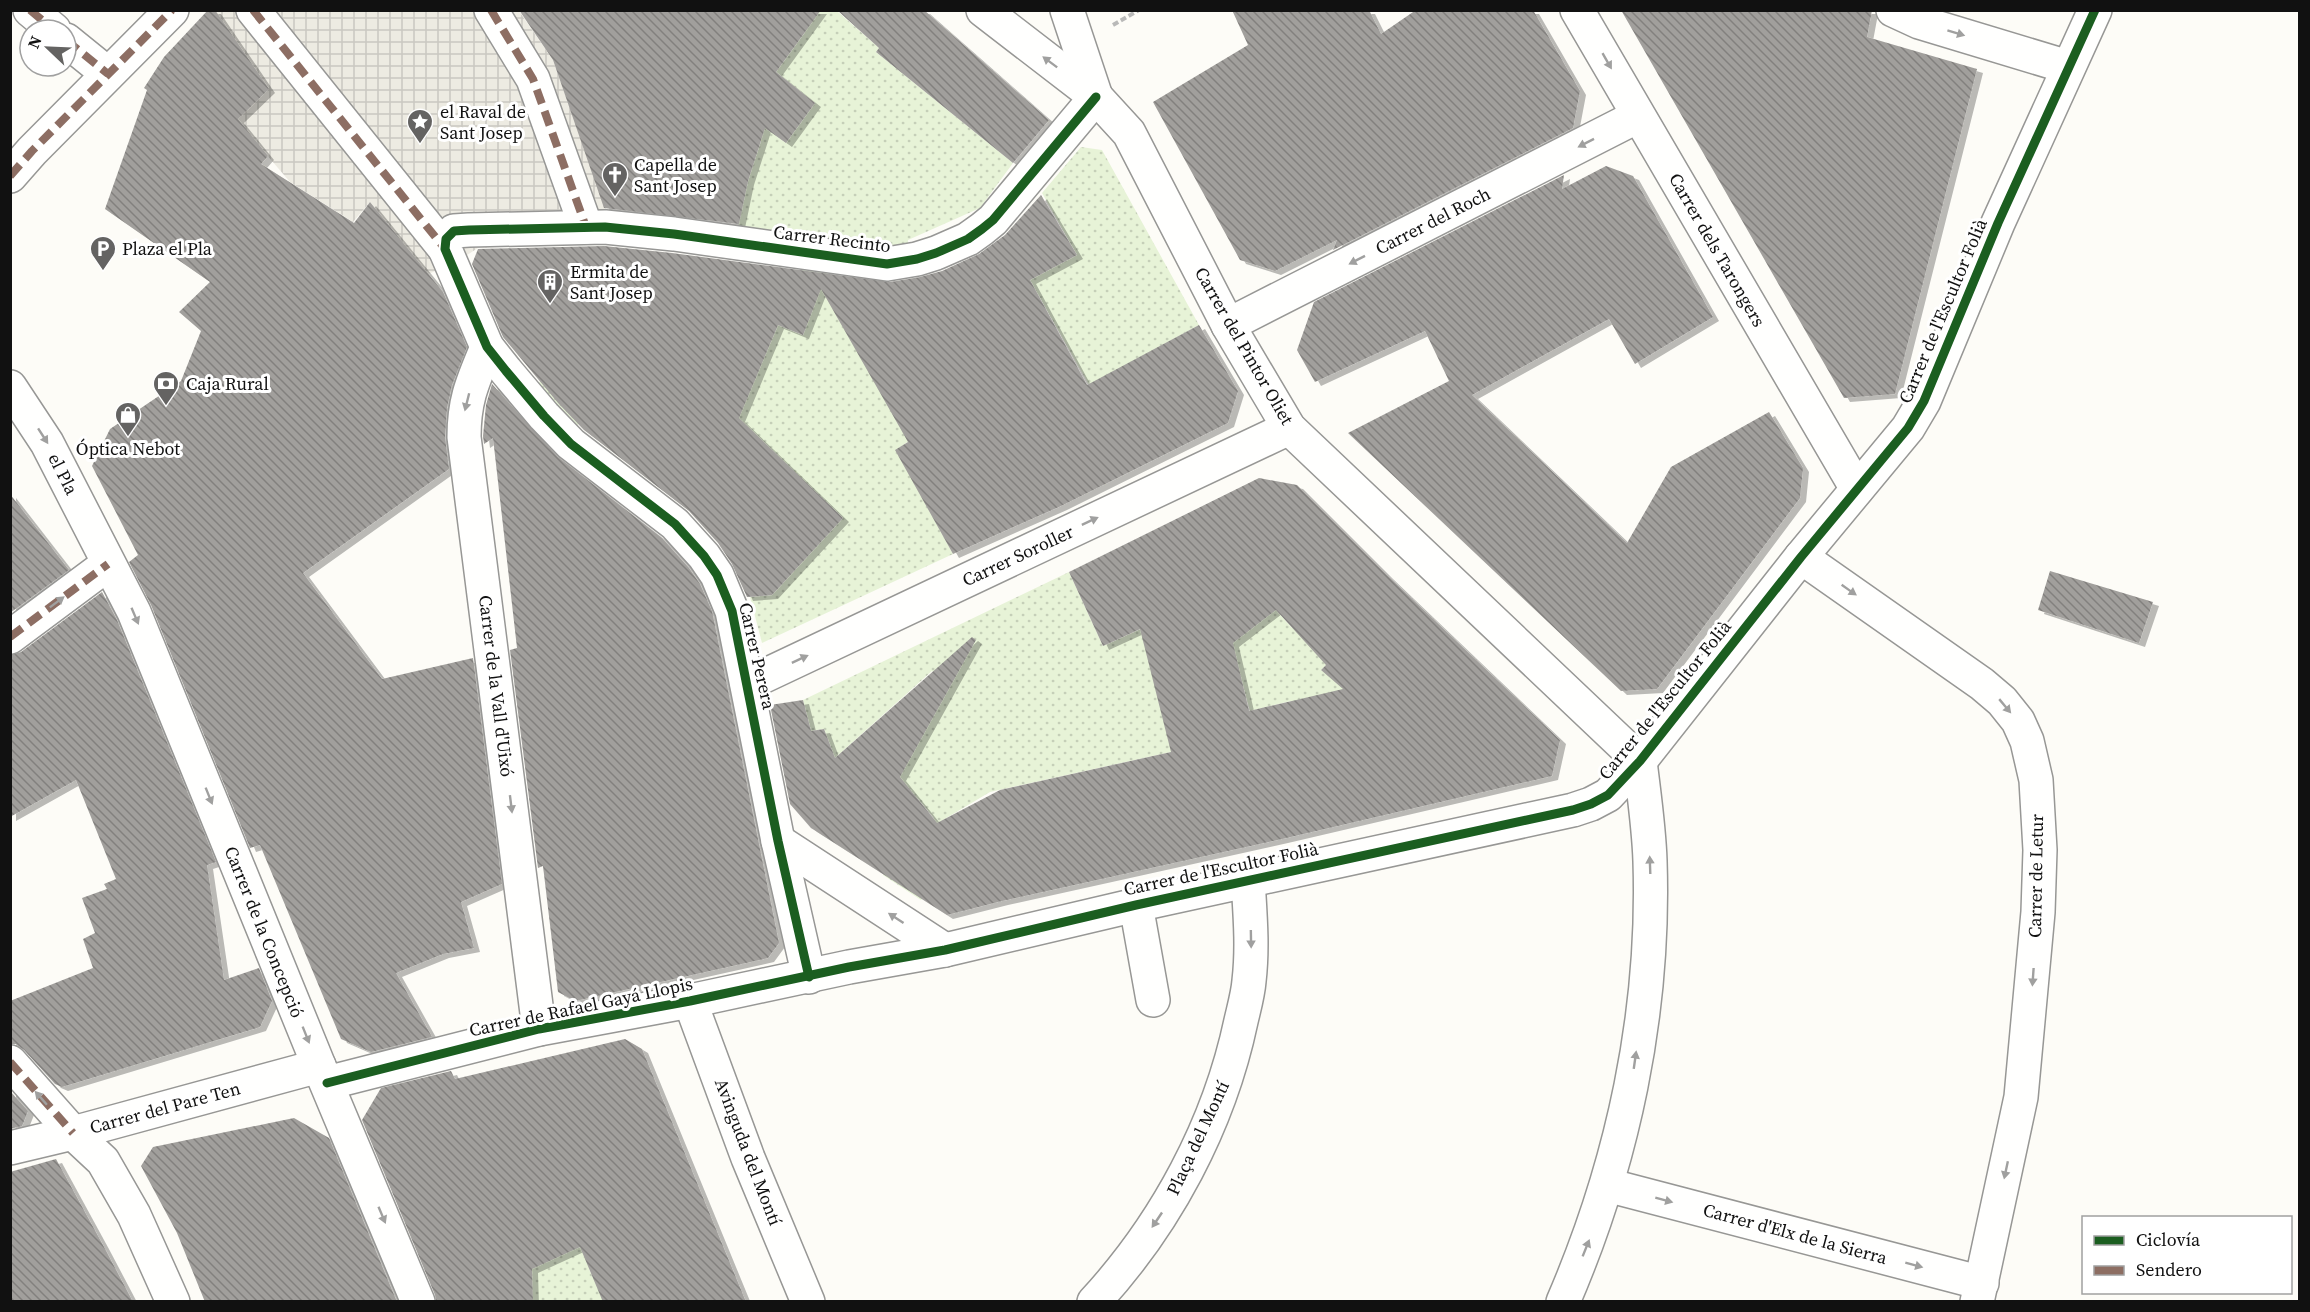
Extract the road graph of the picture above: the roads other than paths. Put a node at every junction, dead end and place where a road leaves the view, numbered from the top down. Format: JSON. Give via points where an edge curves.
{"nodes":[{"id":1,"x":172,"y":10,"type":"edge"},
{"id":2,"x":253,"y":10,"type":"edge"},
{"id":3,"x":491,"y":10,"type":"edge"},
{"id":4,"x":983,"y":10,"type":"edge"},
{"id":5,"x":1067,"y":10,"type":"edge"},
{"id":6,"x":1577,"y":10,"type":"edge"},
{"id":7,"x":1893,"y":10,"type":"edge"},
{"id":8,"x":2095,"y":10,"type":"edge"},
{"id":9,"x":78,"y":50,"type":"edge"},
{"id":10,"x":2067,"y":67,"type":"junction"},
{"id":11,"x":108,"y":74,"type":"junction"},
{"id":12,"x":1096,"y":97,"type":"junction"},
{"id":13,"x":1638,"y":116,"type":"junction"},
{"id":14,"x":10,"y":176,"type":"edge"},
{"id":15,"x":596,"y":227,"type":"junction"},
{"id":16,"x":449,"y":256,"type":"junction"},
{"id":17,"x":1228,"y":325,"type":"junction"},
{"id":18,"x":487,"y":347,"type":"junction"},
{"id":19,"x":10,"y":387,"type":"edge"},
{"id":20,"x":1289,"y":428,"type":"junction"},
{"id":21,"x":1857,"y":489,"type":"junction"},
{"id":22,"x":1801,"y":557,"type":"junction"},
{"id":23,"x":108,"y":564,"type":"junction"},
{"id":24,"x":10,"y":637,"type":"edge"},
{"id":25,"x":747,"y":684,"type":"junction"},
{"id":26,"x":1640,"y":761,"type":"junction"},
{"id":27,"x":778,"y":841,"type":"junction"},
{"id":28,"x":1248,"y":880,"type":"junction"},
{"id":29,"x":1136,"y":905,"type":"junction"},
{"id":30,"x":945,"y":950,"type":"junction"},
{"id":31,"x":809,"y":976,"type":"junction"},
{"id":32,"x":1153,"y":1000,"type":"dead end"},
{"id":33,"x":690,"y":1001,"type":"junction"},
{"id":34,"x":539,"y":1029,"type":"junction"},
{"id":35,"x":10,"y":1062,"type":"edge"},
{"id":36,"x":323,"y":1074,"type":"junction"},
{"id":37,"x":73,"y":1133,"type":"junction"},
{"id":38,"x":10,"y":1148,"type":"edge"},
{"id":39,"x":1607,"y":1185,"type":"junction"},
{"id":40,"x":1979,"y":1292,"type":"edge"},
{"id":41,"x":173,"y":1302,"type":"edge"},
{"id":42,"x":418,"y":1302,"type":"edge"},
{"id":43,"x":808,"y":1302,"type":"edge"},
{"id":44,"x":1094,"y":1302,"type":"edge"},
{"id":45,"x":1563,"y":1302,"type":"edge"}],
"edges":[{"from":1,"to":11,"type":"street"},
{"from":2,"to":16,"type":"street"},
{"from":3,"to":15,"type":"street","via":[[533,79]]},
{"from":12,"to":4,"type":"street","name":"Carrer del Pintor Oliet","one_way":true},
{"from":5,"to":12,"type":"street"},
{"from":6,"to":13,"type":"street","name":"Carrer dels Tarongers","one_way":true},
{"from":7,"to":10,"type":"street","one_way":true},
{"from":8,"to":10,"type":"street","name":"Carrer de l'Escultor Folià"},
{"from":9,"to":11,"type":"street"},
{"from":10,"to":21,"type":"street","name":"Carrer de l'Escultor Folià","via":[[1924,401],[1908,428]]},
{"from":11,"to":14,"type":"street"},
{"from":12,"to":15,"type":"street","name":"Carrer Recinto","via":[[993,220],[968,239],[917,259],[886,264]]},
{"from":12,"to":17,"type":"street","name":"Carrer del Pintor Oliet","via":[[1129,133]]},
{"from":13,"to":17,"type":"street","name":"Carrer del Roch","one_way":true},
{"from":13,"to":21,"type":"street","name":"Carrer dels Tarongers"},
{"from":15,"to":16,"type":"street","via":[[454,231],[446,238]]},
{"from":16,"to":18,"type":"street","name":"Carrer Perera"},
{"from":17,"to":20,"type":"street","name":"Carrer del Pintor Oliet"},
{"from":18,"to":25,"type":"street","name":"Carrer Perera","via":[[572,444],[675,524],[704,556],[717,574],[732,611]]},
{"from":18,"to":34,"type":"street","name":"Carrer de la Vall d'Uixó","one_way":true,"via":[[464,412],[465,436]]},
{"from":19,"to":23,"type":"street","name":"el Pla","one_way":true,"via":[[47,443]]},
{"from":25,"to":20,"type":"street","name":"Carrer Soroller","one_way":true},
{"from":20,"to":26,"type":"street","name":"Carrer del Pintor Oliet"},
{"from":21,"to":22,"type":"street","name":"Carrer de l'Escultor Folià"},
{"from":22,"to":26,"type":"street","name":"Carrer de l'Escultor Folià"},
{"from":22,"to":40,"type":"street","name":"Carrer de Letur","one_way":true,"via":[[1995,695],[2018,721],[2033,760],[2040,850],[2028,1034],[2021,1097]]},
{"from":24,"to":23,"type":"street","one_way":true},
{"from":23,"to":36,"type":"street","name":"Carrer de la Concepció","one_way":true,"via":[[134,612]]},
{"from":25,"to":27,"type":"street","name":"Carrer Perera"},
{"from":26,"to":28,"type":"street","name":"Carrer de l'Escultor Folià","via":[[1608,795],[1573,810]]},
{"from":39,"to":26,"type":"street","one_way":true,"via":[[1629,1100],[1646,983],[1650,859]]},
{"from":30,"to":27,"type":"street","one_way":true},
{"from":27,"to":31,"type":"street","name":"Carrer Perera"},
{"from":28,"to":29,"type":"street","name":"Carrer de l'Escultor Folià"},
{"from":28,"to":44,"type":"street","name":"Plaça del Montí","one_way":true,"via":[[1249,984],[1229,1069],[1167,1206]]},
{"from":29,"to":30,"type":"street","name":"Carrer de l'Escultor Folià"},
{"from":29,"to":32,"type":"street"},
{"from":30,"to":31,"type":"street","name":"Carrer de l'Escultor Folià"},
{"from":31,"to":33,"type":"street","name":"Carrer de Rafael Gayá Llopis"},
{"from":33,"to":34,"type":"street","name":"Carrer de Rafael Gayá Llopis"},
{"from":33,"to":43,"type":"street","name":"Avinguda del Montí","via":[[748,1158]]},
{"from":34,"to":36,"type":"street","name":"Carrer de Rafael Gayá Llopis"},
{"from":37,"to":35,"type":"street","one_way":true},
{"from":36,"to":37,"type":"street","name":"Carrer del Pare Ten"},
{"from":36,"to":42,"type":"street","name":"Carrer de la Concepció","one_way":true},
{"from":37,"to":38,"type":"street","name":"Carrer del Pare Ten"},
{"from":37,"to":41,"type":"street","via":[[103,1161],[120,1188]]},
{"from":39,"to":40,"type":"street","name":"Carrer d'Elx de la Sierra","one_way":true},
{"from":45,"to":39,"type":"street","one_way":true}]}
